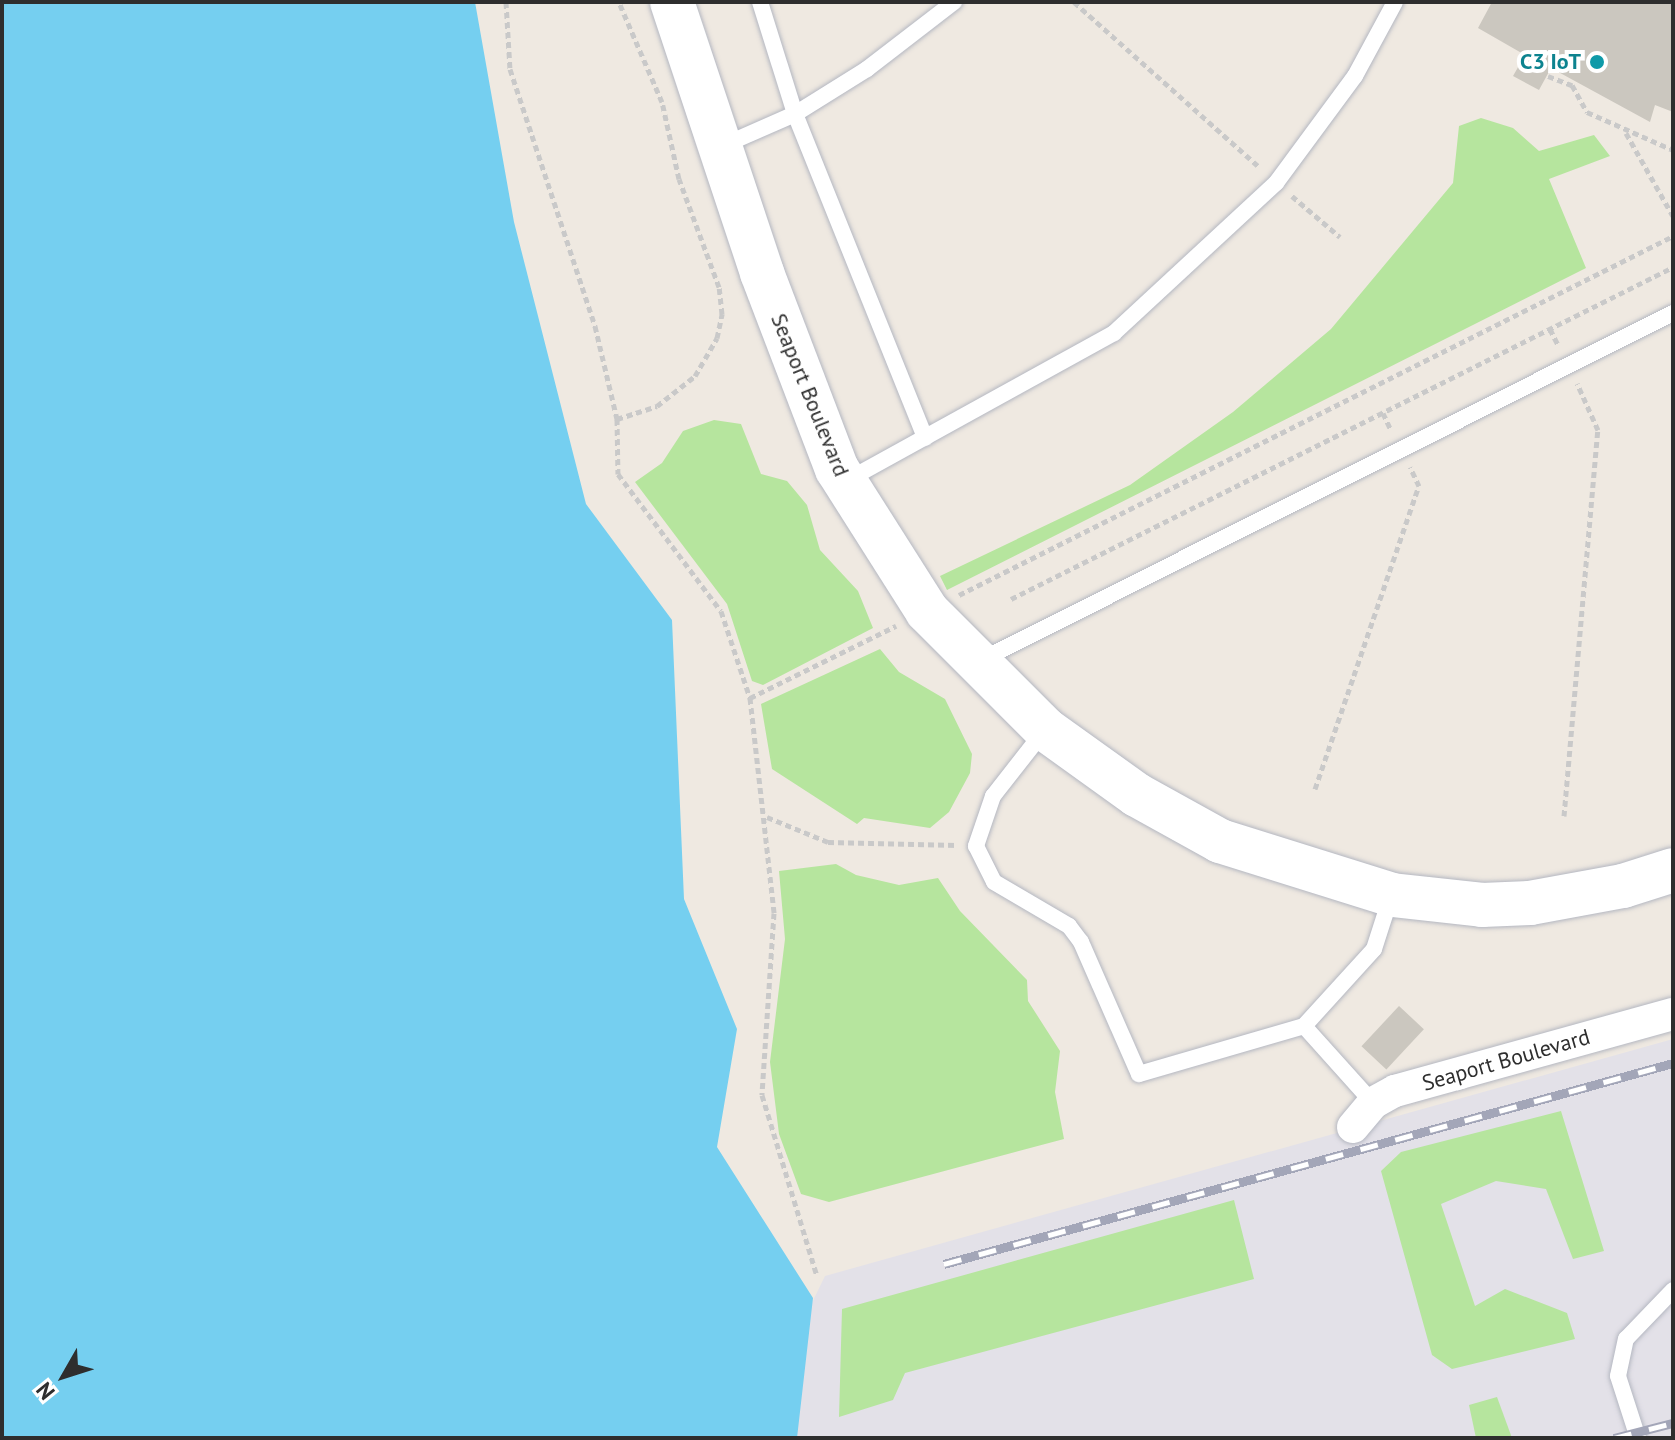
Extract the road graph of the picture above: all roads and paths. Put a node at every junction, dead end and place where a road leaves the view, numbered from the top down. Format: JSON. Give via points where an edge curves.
{"nodes":[{"id":1,"x":506,"y":2,"type":"edge"},
{"id":2,"x":619,"y":2,"type":"edge"},
{"id":3,"x":672,"y":2,"type":"edge"},
{"id":4,"x":760,"y":2,"type":"edge"},
{"id":5,"x":954,"y":2,"type":"edge"},
{"id":6,"x":1074,"y":2,"type":"edge"},
{"id":7,"x":1395,"y":2,"type":"edge"},
{"id":8,"x":1548,"y":76,"type":"dead end"},
{"id":9,"x":795,"y":114,"type":"junction"},
{"id":10,"x":1626,"y":132,"type":"junction"},
{"id":11,"x":718,"y":147,"type":"junction"},
{"id":12,"x":1673,"y":150,"type":"edge"},
{"id":13,"x":1276,"y":183,"type":"junction"},
{"id":14,"x":1673,"y":216,"type":"edge"},
{"id":15,"x":1673,"y":236,"type":"edge"},
{"id":16,"x":1340,"y":237,"type":"dead end"},
{"id":17,"x":1673,"y":267,"type":"edge"},
{"id":18,"x":1673,"y":313,"type":"edge"},
{"id":19,"x":617,"y":419,"type":"junction"},
{"id":20,"x":1598,"y":430,"type":"dead end"},
{"id":21,"x":925,"y":438,"type":"junction"},
{"id":22,"x":845,"y":482,"type":"junction"},
{"id":23,"x":1419,"y":486,"type":"dead end"},
{"id":24,"x":1011,"y":599,"type":"dead end"},
{"id":25,"x":927,"y":611,"type":"junction"},
{"id":26,"x":974,"y":664,"type":"junction"},
{"id":27,"x":750,"y":698,"type":"junction"},
{"id":28,"x":1045,"y":729,"type":"junction"},
{"id":29,"x":1315,"y":789,"type":"dead end"},
{"id":30,"x":1564,"y":816,"type":"dead end"},
{"id":31,"x":767,"y":817,"type":"junction"},
{"id":32,"x":976,"y":846,"type":"junction"},
{"id":33,"x":1673,"y":870,"type":"edge"},
{"id":34,"x":1392,"y":895,"type":"junction"},
{"id":35,"x":1673,"y":1014,"type":"edge"},
{"id":36,"x":1304,"y":1026,"type":"junction"},
{"id":37,"x":1363,"y":1115,"type":"joint"},
{"id":38,"x":817,"y":1276,"type":"dead end"},
{"id":39,"x":1673,"y":1290,"type":"edge"},
{"id":40,"x":1638,"y":1438,"type":"edge"}],
"edges":[{"from":1,"to":19,"type":"path","via":[[510,69],[595,326]]},
{"from":2,"to":19,"type":"path","via":[[662,102],[679,179],[719,287],[722,314],[717,338],[695,376],[657,406]]},
{"from":3,"to":11,"type":"main road","name":"Seaport Boulevard"},
{"from":4,"to":9,"type":"lane"},
{"from":5,"to":9,"type":"lane","via":[[867,69]]},
{"from":6,"to":13,"type":"path"},
{"from":7,"to":13,"type":"lane","via":[[1355,76]]},
{"from":8,"to":10,"type":"path","via":[[1572,85],[1587,112]]},
{"from":9,"to":11,"type":"lane"},
{"from":9,"to":21,"type":"lane"},
{"from":10,"to":12,"type":"path"},
{"from":10,"to":14,"type":"path"},
{"from":11,"to":22,"type":"main road","name":"Seaport Boulevard","via":[[812,413]]},
{"from":13,"to":16,"type":"path"},
{"from":13,"to":21,"type":"lane","via":[[1114,333]]},
{"from":15,"to":25,"type":"path"},
{"from":17,"to":24,"type":"path"},
{"from":18,"to":26,"type":"lane"},
{"from":19,"to":27,"type":"path","via":[[618,474],[721,611]]},
{"from":20,"to":30,"type":"path"},
{"from":21,"to":22,"type":"lane"},
{"from":22,"to":25,"type":"main road","name":"Seaport Boulevard"},
{"from":23,"to":29,"type":"path"},
{"from":25,"to":26,"type":"main road","name":"Seaport Boulevard"},
{"from":25,"to":27,"type":"path"},
{"from":26,"to":28,"type":"main road","name":"Seaport Boulevard"},
{"from":27,"to":31,"type":"path"},
{"from":28,"to":32,"type":"lane","via":[[993,796]]},
{"from":28,"to":34,"type":"main road","name":"Seaport Boulevard","via":[[1137,795],[1220,841]]},
{"from":31,"to":32,"type":"path","via":[[828,842]]},
{"from":31,"to":38,"type":"path","via":[[774,913],[762,1095]]},
{"from":32,"to":36,"type":"lane","via":[[994,882],[1069,926],[1081,942],[1139,1074]]},
{"from":33,"to":34,"type":"main road","name":"Seaport Boulevard","via":[[1595,893],[1530,903],[1482,905]]},
{"from":34,"to":36,"type":"lane","via":[[1374,949]]},
{"from":35,"to":37,"type":"street","name":"Seaport Boulevard","via":[[1395,1091]]},
{"from":36,"to":37,"type":"lane"},
{"from":39,"to":40,"type":"lane","via":[[1626,1339],[1618,1376]]}]}
